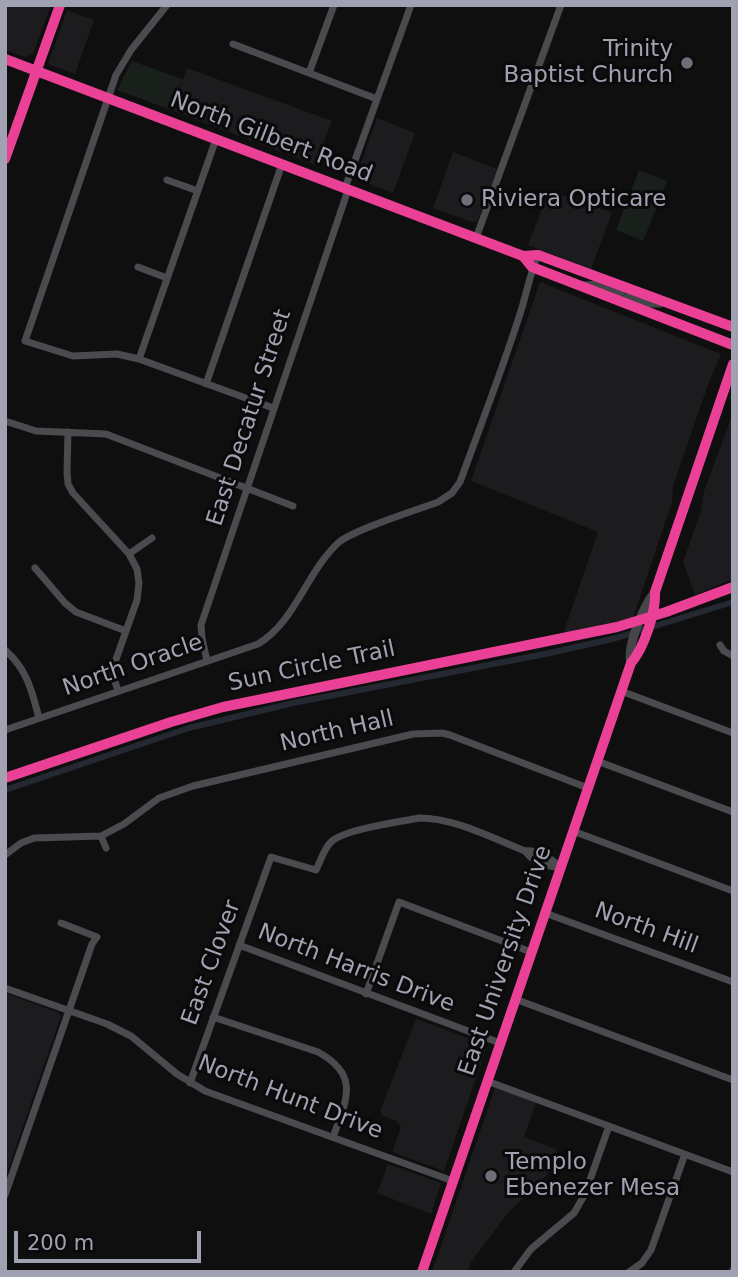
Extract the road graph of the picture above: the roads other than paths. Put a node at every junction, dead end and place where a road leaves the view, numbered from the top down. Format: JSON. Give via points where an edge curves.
{"nodes":[{"id":1,"x":60,"y":5,"type":"edge"},
{"id":2,"x":167,"y":5,"type":"edge"},
{"id":3,"x":334,"y":5,"type":"edge"},
{"id":4,"x":411,"y":5,"type":"edge"},
{"id":5,"x":561,"y":5,"type":"edge"},
{"id":6,"x":233,"y":44,"type":"dead end"},
{"id":7,"x":5,"y":59,"type":"edge"},
{"id":8,"x":36,"y":71,"type":"junction"},
{"id":9,"x":309,"y":73,"type":"junction"},
{"id":10,"x":107,"y":98,"type":"junction"},
{"id":11,"x":377,"y":99,"type":"junction"},
{"id":12,"x":216,"y":139,"type":"junction"},
{"id":13,"x":5,"y":159,"type":"edge"},
{"id":14,"x":282,"y":164,"type":"junction"},
{"id":15,"x":167,"y":180,"type":"dead end"},
{"id":16,"x":347,"y":189,"type":"junction"},
{"id":17,"x":198,"y":191,"type":"junction"},
{"id":18,"x":476,"y":238,"type":"junction"},
{"id":19,"x":538,"y":254,"type":"junction"},
{"id":20,"x":523,"y":256,"type":"junction"},
{"id":21,"x":138,"y":267,"type":"dead end"},
{"id":22,"x":533,"y":267,"type":"junction"},
{"id":23,"x":167,"y":278,"type":"junction"},
{"id":24,"x":583,"y":287,"type":"junction"},
{"id":25,"x":626,"y":288,"type":"junction"},
{"id":26,"x":621,"y":302,"type":"junction"},
{"id":27,"x":666,"y":302,"type":"junction"},
{"id":28,"x":733,"y":327,"type":"edge"},
{"id":29,"x":733,"y":345,"type":"edge"},
{"id":30,"x":139,"y":359,"type":"junction"},
{"id":31,"x":733,"y":364,"type":"edge"},
{"id":32,"x":206,"y":384,"type":"junction"},
{"id":33,"x":273,"y":408,"type":"junction"},
{"id":34,"x":5,"y":421,"type":"edge"},
{"id":35,"x":68,"y":432,"type":"junction"},
{"id":36,"x":247,"y":489,"type":"junction"},
{"id":37,"x":293,"y":506,"type":"dead end"},
{"id":38,"x":152,"y":538,"type":"dead end"},
{"id":39,"x":129,"y":554,"type":"junction"},
{"id":40,"x":35,"y":568,"type":"dead end"},
{"id":41,"x":655,"y":592,"type":"junction"},
{"id":42,"x":126,"y":631,"type":"junction"},
{"id":43,"x":720,"y":645,"type":"dead end"},
{"id":44,"x":5,"y":650,"type":"edge"},
{"id":45,"x":733,"y":656,"type":"edge"},
{"id":46,"x":207,"y":661,"type":"junction"},
{"id":47,"x":631,"y":663,"type":"junction"},
{"id":48,"x":118,"y":691,"type":"junction"},
{"id":49,"x":621,"y":691,"type":"junction"},
{"id":50,"x":39,"y":718,"type":"junction"},
{"id":51,"x":5,"y":730,"type":"edge"},
{"id":52,"x":733,"y":733,"type":"edge"},
{"id":53,"x":597,"y":761,"type":"junction"},
{"id":54,"x":588,"y":788,"type":"junction"},
{"id":55,"x":733,"y":812,"type":"edge"},
{"id":56,"x":573,"y":831,"type":"junction"},
{"id":57,"x":101,"y":836,"type":"junction"},
{"id":58,"x":106,"y":848,"type":"dead end"},
{"id":59,"x":5,"y":855,"type":"edge"},
{"id":60,"x":561,"y":867,"type":"junction"},
{"id":61,"x":733,"y":891,"type":"edge"},
{"id":62,"x":545,"y":913,"type":"junction"},
{"id":63,"x":61,"y":923,"type":"dead end"},
{"id":64,"x":239,"y":946,"type":"junction"},
{"id":65,"x":531,"y":952,"type":"junction"},
{"id":66,"x":733,"y":982,"type":"edge"},
{"id":67,"x":5,"y":988,"type":"edge"},
{"id":68,"x":366,"y":994,"type":"junction"},
{"id":69,"x":515,"y":999,"type":"junction"},
{"id":70,"x":69,"y":1011,"type":"junction"},
{"id":71,"x":213,"y":1017,"type":"junction"},
{"id":72,"x":500,"y":1043,"type":"junction"},
{"id":73,"x":355,"y":1071,"type":"dead end"},
{"id":74,"x":345,"y":1076,"type":"junction"},
{"id":75,"x":733,"y":1080,"type":"edge"},
{"id":76,"x":487,"y":1081,"type":"junction"},
{"id":77,"x":190,"y":1083,"type":"junction"},
{"id":78,"x":609,"y":1126,"type":"junction"},
{"id":79,"x":334,"y":1137,"type":"junction"},
{"id":80,"x":685,"y":1154,"type":"junction"},
{"id":81,"x":733,"y":1172,"type":"edge"},
{"id":82,"x":453,"y":1181,"type":"junction"},
{"id":83,"x":5,"y":1195,"type":"edge"},
{"id":84,"x":422,"y":1272,"type":"edge"},
{"id":85,"x":514,"y":1272,"type":"edge"},
{"id":86,"x":629,"y":1272,"type":"edge"}],
"edges":[{"from":1,"to":8,"type":"street"},
{"from":2,"to":10,"type":"street","via":[[127,56]]},
{"from":3,"to":9,"type":"street"},
{"from":4,"to":11,"type":"street","name":"East Decatur Street"},
{"from":5,"to":18,"type":"street"},
{"from":6,"to":9,"type":"street"},
{"from":7,"to":8,"type":"main road","name":"North Gilbert Road"},
{"from":8,"to":10,"type":"main road","name":"North Gilbert Road"},
{"from":8,"to":13,"type":"street"},
{"from":9,"to":11,"type":"street"},
{"from":10,"to":12,"type":"main road","name":"North Gilbert Road"},
{"from":10,"to":30,"type":"street","via":[[25,341],[73,356],[117,354]]},
{"from":11,"to":16,"type":"street","name":"East Decatur Street"},
{"from":12,"to":14,"type":"main road","name":"North Gilbert Road"},
{"from":12,"to":17,"type":"street"},
{"from":14,"to":16,"type":"main road","name":"North Gilbert Road"},
{"from":14,"to":32,"type":"street"},
{"from":15,"to":17,"type":"street"},
{"from":16,"to":18,"type":"main road","name":"North Gilbert Road"},
{"from":16,"to":33,"type":"street","name":"East Decatur Street"},
{"from":17,"to":23,"type":"street"},
{"from":18,"to":20,"type":"main road","name":"North Gilbert Road"},
{"from":19,"to":20,"type":"main road","name":"North Gilbert Road"},
{"from":19,"to":22,"type":"street"},
{"from":19,"to":25,"type":"main road","name":"North Gilbert Road"},
{"from":20,"to":22,"type":"main road","name":"North Gilbert Road"},
{"from":21,"to":23,"type":"street"},
{"from":22,"to":24,"type":"main road","name":"North Gilbert Road"},
{"from":22,"to":46,"type":"street","name":"North Oracle","via":[[521,313],[460,482],[452,493],[339,542],[271,636]]},
{"from":23,"to":30,"type":"street"},
{"from":24,"to":25,"type":"main road","via":[[597,285],[621,292]]},
{"from":24,"to":26,"type":"main road","name":"North Gilbert Road"},
{"from":25,"to":27,"type":"main road","name":"North Gilbert Road"},
{"from":26,"to":27,"type":"main road","via":[[629,297]]},
{"from":26,"to":29,"type":"main road","name":"North Gilbert Road"},
{"from":27,"to":28,"type":"main road","name":"North Gilbert Road"},
{"from":30,"to":32,"type":"street"},
{"from":31,"to":41,"type":"main road","name":"East University Drive"},
{"from":32,"to":33,"type":"street"},
{"from":33,"to":36,"type":"street","name":"East Decatur Street"},
{"from":34,"to":35,"type":"street","via":[[36,431]]},
{"from":35,"to":36,"type":"street","via":[[106,434]]},
{"from":35,"to":39,"type":"street","via":[[68,484]]},
{"from":36,"to":37,"type":"street"},
{"from":36,"to":46,"type":"street","name":"East Decatur Street","via":[[201,625]]},
{"from":38,"to":39,"type":"street"},
{"from":39,"to":42,"type":"street","via":[[139,583]]},
{"from":40,"to":42,"type":"street","via":[[76,612]]},
{"from":41,"to":47,"type":"main road","name":"East University Drive","via":[[656,605],[639,654]]},
{"from":41,"to":47,"type":"main road","name":"East University Drive","via":[[647,601],[632,643]]},
{"from":42,"to":48,"type":"street","via":[[113,675]]},
{"from":43,"to":45,"type":"street"},
{"from":44,"to":50,"type":"street","via":[[28,678]]},
{"from":46,"to":48,"type":"street","name":"North Oracle"},
{"from":47,"to":49,"type":"main road","name":"East University Drive"},
{"from":48,"to":50,"type":"street","name":"North Oracle"},
{"from":49,"to":52,"type":"street"},
{"from":49,"to":53,"type":"main road","name":"East University Drive"},
{"from":50,"to":51,"type":"street","name":"North Oracle"},
{"from":53,"to":54,"type":"main road","name":"East University Drive"},
{"from":53,"to":55,"type":"street"},
{"from":54,"to":56,"type":"main road","name":"East University Drive"},
{"from":54,"to":57,"type":"street","name":"North Hall","via":[[450,735],[413,734],[193,786],[159,798]]},
{"from":56,"to":60,"type":"main road","name":"East University Drive"},
{"from":56,"to":61,"type":"street"},
{"from":57,"to":58,"type":"street"},
{"from":57,"to":59,"type":"street","name":"North Hall","via":[[34,838]]},
{"from":60,"to":62,"type":"main road","name":"East University Drive"},
{"from":60,"to":64,"type":"street","name":"East Clover","via":[[548,867],[524,851],[445,821],[419,818],[346,834],[332,840],[316,870],[271,857]]},
{"from":62,"to":65,"type":"main road","name":"East University Drive"},
{"from":62,"to":66,"type":"street","name":"North Hill"},
{"from":63,"to":70,"type":"street","via":[[97,937]]},
{"from":64,"to":68,"type":"street","name":"North Harris Drive"},
{"from":64,"to":71,"type":"street","name":"East Clover"},
{"from":65,"to":68,"type":"street","via":[[399,902]]},
{"from":65,"to":69,"type":"main road","name":"East University Drive"},
{"from":67,"to":70,"type":"street","name":"North Hunt Drive"},
{"from":68,"to":72,"type":"street","name":"North Harris Drive"},
{"from":69,"to":72,"type":"main road","name":"East University Drive"},
{"from":69,"to":75,"type":"street"},
{"from":70,"to":77,"type":"street","name":"North Hunt Drive","via":[[131,1036]]},
{"from":70,"to":83,"type":"street"},
{"from":71,"to":74,"type":"street","via":[[317,1052],[333,1060]]},
{"from":71,"to":77,"type":"street","name":"East Clover"},
{"from":72,"to":76,"type":"main road","name":"East University Drive"},
{"from":73,"to":74,"type":"street"},
{"from":74,"to":79,"type":"street","via":[[347,1095]]},
{"from":76,"to":78,"type":"street"},
{"from":76,"to":82,"type":"main road","name":"East University Drive"},
{"from":77,"to":79,"type":"street","name":"North Hunt Drive"},
{"from":78,"to":80,"type":"street"},
{"from":78,"to":85,"type":"street","via":[[585,1194],[573,1213],[531,1249]]},
{"from":79,"to":82,"type":"street","name":"North Hunt Drive"},
{"from":80,"to":81,"type":"street"},
{"from":80,"to":86,"type":"street","via":[[651,1250]]},
{"from":82,"to":84,"type":"main road","name":"East University Drive"}]}
